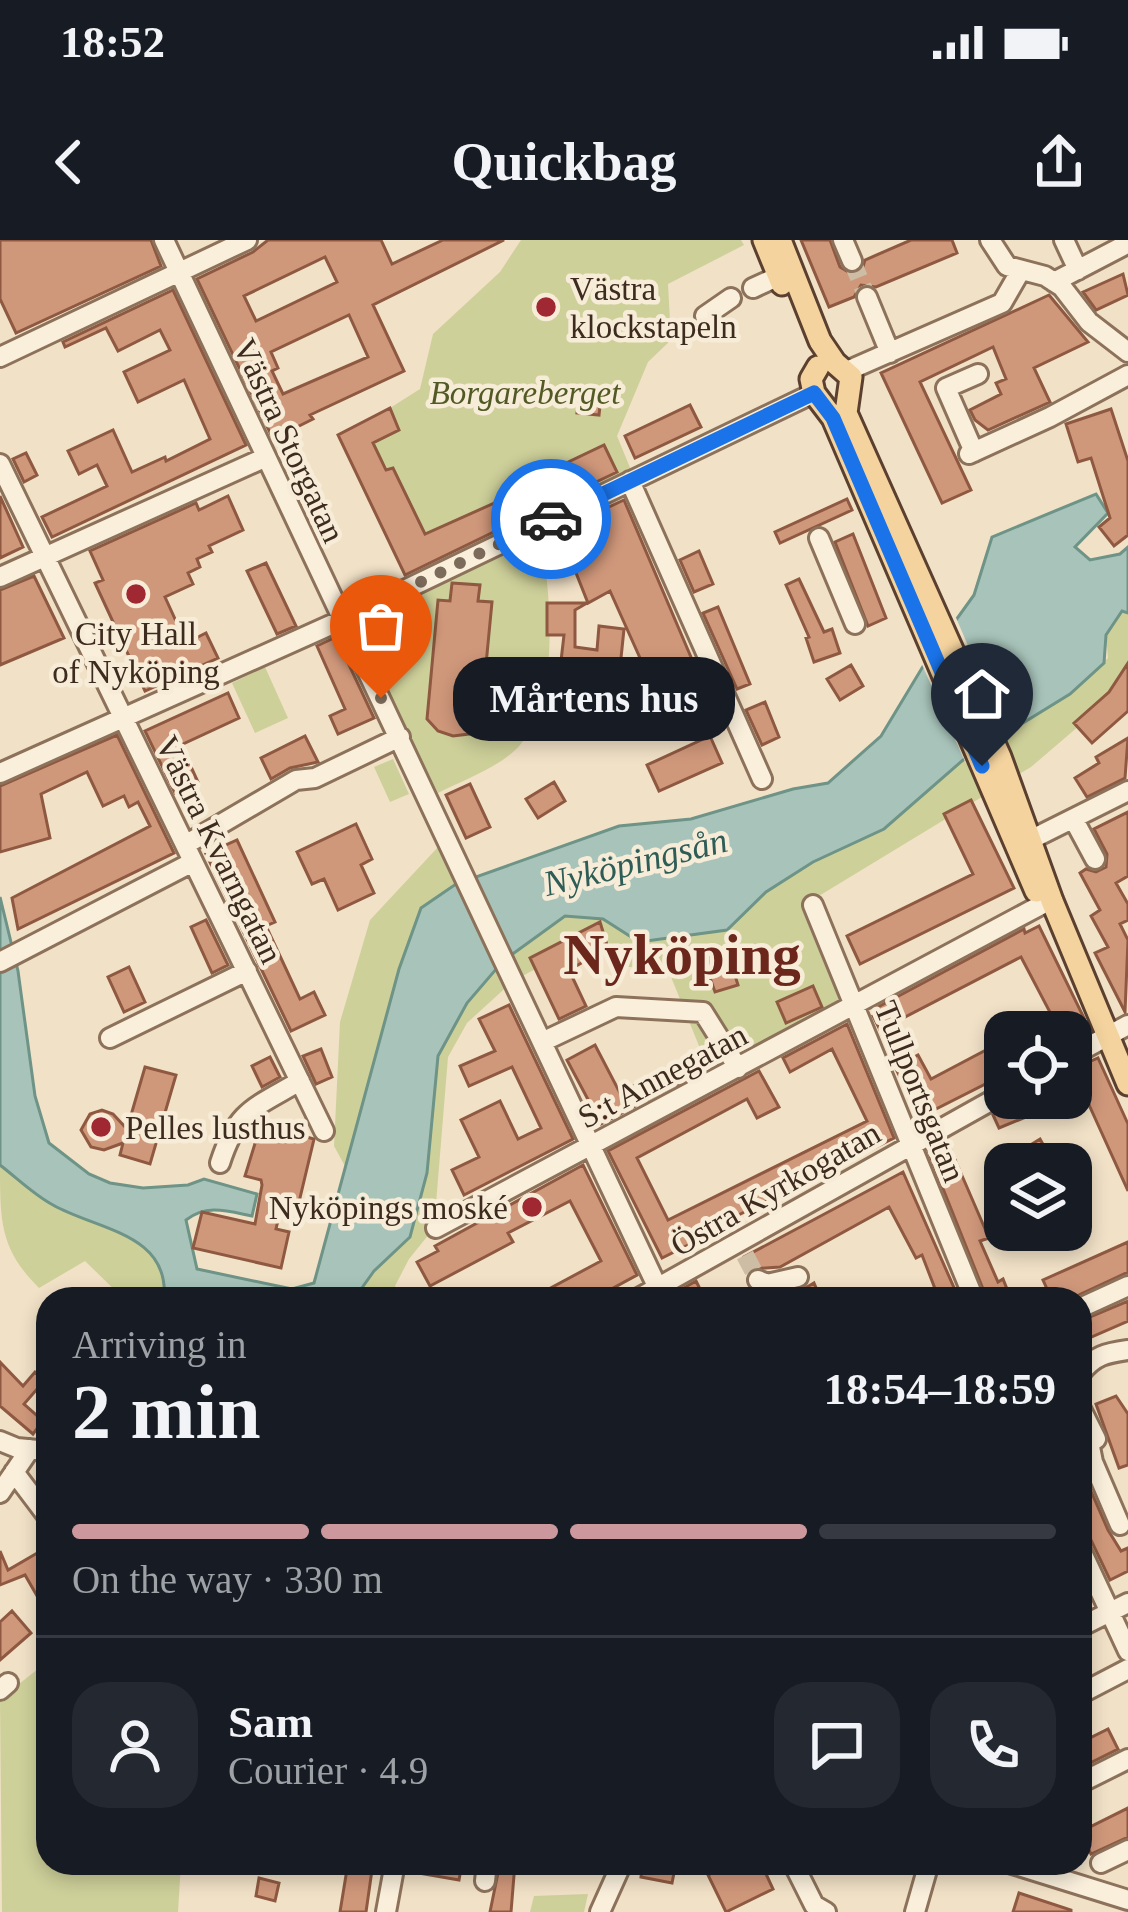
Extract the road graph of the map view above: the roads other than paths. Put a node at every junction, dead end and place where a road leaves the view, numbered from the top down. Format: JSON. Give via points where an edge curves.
{"nodes":[{"id":1,"x":164,"y":240,"type":"edge"},
{"id":2,"x":247,"y":240,"type":"edge"},
{"id":3,"x":764,"y":240,"type":"edge"},
{"id":4,"x":780,"y":240,"type":"edge"},
{"id":5,"x":843,"y":240,"type":"edge"},
{"id":6,"x":990,"y":240,"type":"edge"},
{"id":7,"x":1064,"y":240,"type":"edge"},
{"id":8,"x":1126,"y":244,"type":"edge"},
{"id":9,"x":852,"y":261,"type":"tunnel mouth"},
{"id":10,"x":1021,"y":270,"type":"junction"},
{"id":11,"x":1078,"y":270,"type":"junction"},
{"id":12,"x":179,"y":273,"type":"junction"},
{"id":13,"x":779,"y":276,"type":"junction"},
{"id":14,"x":1054,"y":282,"type":"junction"},
{"id":15,"x":753,"y":288,"type":"dead end"},
{"id":16,"x":867,"y":297,"type":"tunnel mouth"},
{"id":17,"x":731,"y":298,"type":"dead end"},
{"id":18,"x":705,"y":316,"type":"dead end"},
{"id":19,"x":1128,"y":352,"type":"edge"},
{"id":20,"x":890,"y":353,"type":"junction"},
{"id":21,"x":0,"y":357,"type":"edge"},
{"id":22,"x":834,"y":367,"type":"junction"},
{"id":23,"x":978,"y":374,"type":"dead end"},
{"id":24,"x":1128,"y":376,"type":"edge"},
{"id":25,"x":828,"y":397,"type":"junction"},
{"id":26,"x":264,"y":458,"type":"junction"},
{"id":27,"x":0,"y":464,"type":"edge"},
{"id":28,"x":630,"y":481,"type":"junction"},
{"id":29,"x":819,"y":538,"type":"dead end"},
{"id":30,"x":46,"y":556,"type":"junction"},
{"id":31,"x":0,"y":578,"type":"edge"},
{"id":32,"x":344,"y":619,"type":"junction"},
{"id":33,"x":855,"y":624,"type":"dead end"},
{"id":34,"x":124,"y":718,"type":"junction"},
{"id":35,"x":400,"y":737,"type":"junction"},
{"id":36,"x":0,"y":773,"type":"edge"},
{"id":37,"x":763,"y":779,"type":"dead end"},
{"id":38,"x":1128,"y":791,"type":"edge"},
{"id":39,"x":1074,"y":820,"type":"junction"},
{"id":40,"x":1024,"y":843,"type":"junction"},
{"id":41,"x":189,"y":854,"type":"junction"},
{"id":42,"x":1095,"y":859,"type":"dead end"},
{"id":43,"x":813,"y":905,"type":"dead end"},
{"id":44,"x":1042,"y":905,"type":"junction"},
{"id":45,"x":9,"y":958,"type":"edge"},
{"id":46,"x":247,"y":971,"type":"junction"},
{"id":47,"x":854,"y":1007,"type":"junction"},
{"id":48,"x":1118,"y":1030,"type":"edge"},
{"id":49,"x":110,"y":1037,"type":"dead end"},
{"id":50,"x":542,"y":1042,"type":"junction"},
{"id":51,"x":738,"y":1068,"type":"junction"},
{"id":52,"x":300,"y":1081,"type":"junction"},
{"id":53,"x":1128,"y":1084,"type":"edge"},
{"id":54,"x":984,"y":1105,"type":"edge"},
{"id":55,"x":324,"y":1131,"type":"dead end"},
{"id":56,"x":911,"y":1145,"type":"junction"},
{"id":57,"x":590,"y":1147,"type":"junction"},
{"id":58,"x":220,"y":1163,"type":"dead end"},
{"id":59,"x":436,"y":1228,"type":"dead end"},
{"id":60,"x":799,"y":1277,"type":"dead end"},
{"id":61,"x":758,"y":1280,"type":"dead end"},
{"id":62,"x":1128,"y":1286,"type":"edge"},
{"id":63,"x":657,"y":1287,"type":"edge"},
{"id":64,"x":673,"y":1287,"type":"edge"},
{"id":65,"x":969,"y":1287,"type":"edge"},
{"id":66,"x":1092,"y":1302,"type":"edge"},
{"id":67,"x":1128,"y":1350,"type":"edge"},
{"id":68,"x":1092,"y":1360,"type":"edge"},
{"id":69,"x":0,"y":1441,"type":"edge"},
{"id":70,"x":36,"y":1449,"type":"edge"},
{"id":71,"x":36,"y":1453,"type":"edge"},
{"id":72,"x":1092,"y":1460,"type":"edge"},
{"id":73,"x":14,"y":1472,"type":"junction"},
{"id":74,"x":0,"y":1493,"type":"edge"},
{"id":75,"x":36,"y":1501,"type":"edge"},
{"id":76,"x":1120,"y":1525,"type":"dead end"},
{"id":77,"x":1092,"y":1576,"type":"edge"},
{"id":78,"x":1128,"y":1603,"type":"edge"},
{"id":79,"x":1108,"y":1613,"type":"junction"},
{"id":80,"x":1092,"y":1622,"type":"edge"},
{"id":81,"x":1128,"y":1651,"type":"edge"},
{"id":82,"x":1128,"y":1669,"type":"edge"},
{"id":83,"x":1092,"y":1688,"type":"edge"},
{"id":84,"x":1128,"y":1759,"type":"edge"},
{"id":85,"x":1092,"y":1778,"type":"edge"},
{"id":86,"x":1128,"y":1850,"type":"edge"},
{"id":87,"x":1101,"y":1864,"type":"dead end"},
{"id":88,"x":392,"y":1875,"type":"edge"},
{"id":89,"x":617,"y":1875,"type":"edge"},
{"id":90,"x":799,"y":1875,"type":"edge"},
{"id":91,"x":926,"y":1875,"type":"edge"},
{"id":92,"x":1048,"y":1875,"type":"edge"},
{"id":93,"x":1128,"y":1900,"type":"edge"},
{"id":94,"x":817,"y":1910,"type":"edge"},
{"id":95,"x":386,"y":1912,"type":"edge"},
{"id":96,"x":600,"y":1912,"type":"edge"},
{"id":97,"x":915,"y":1912,"type":"edge"}],
"edges":[{"from":1,"to":12,"type":"street","name":"Västra Storgatan"},
{"from":2,"to":12,"type":"street"},
{"from":3,"to":13,"type":"main road"},
{"from":4,"to":22,"type":"main road"},
{"from":5,"to":9,"type":"street"},
{"from":6,"to":10,"type":"street","via":[[1007,266]]},
{"from":7,"to":11,"type":"street"},
{"from":8,"to":11,"type":"street"},
{"from":10,"to":14,"type":"street"},
{"from":10,"to":20,"type":"street","via":[[1002,303]]},
{"from":11,"to":14,"type":"street"},
{"from":12,"to":21,"type":"street"},
{"from":12,"to":26,"type":"street","name":"Västra Storgatan"},
{"from":13,"to":15,"type":"street"},
{"from":13,"to":22,"type":"main road"},
{"from":14,"to":19,"type":"street"},
{"from":16,"to":20,"type":"street"},
{"from":17,"to":18,"type":"street"},
{"from":20,"to":22,"type":"street"},
{"from":22,"to":25,"type":"main road","via":[[812,379]]},
{"from":22,"to":25,"type":"main road","via":[[851,383]]},
{"from":23,"to":24,"type":"street","via":[[946,388],[971,453]]},
{"from":25,"to":28,"type":"street"},
{"from":25,"to":40,"type":"main road"},
{"from":26,"to":30,"type":"street"},
{"from":26,"to":32,"type":"street","name":"Västra Storgatan"},
{"from":27,"to":30,"type":"street","name":"Västra Kvarngatan"},
{"from":28,"to":32,"type":"street"},
{"from":28,"to":37,"type":"street"},
{"from":29,"to":33,"type":"street"},
{"from":30,"to":31,"type":"street"},
{"from":30,"to":34,"type":"street","name":"Västra Kvarngatan"},
{"from":32,"to":34,"type":"street"},
{"from":32,"to":35,"type":"street","name":"Västra Storgatan"},
{"from":34,"to":36,"type":"street"},
{"from":34,"to":41,"type":"street","name":"Västra Kvarngatan"},
{"from":35,"to":41,"type":"street","via":[[296,780]]},
{"from":35,"to":50,"type":"street","name":"Västra Storgatan"},
{"from":38,"to":39,"type":"street"},
{"from":39,"to":40,"type":"street"},
{"from":39,"to":42,"type":"street"},
{"from":40,"to":44,"type":"main road"},
{"from":40,"to":48,"type":"main road"},
{"from":41,"to":45,"type":"street"},
{"from":41,"to":46,"type":"street","name":"Västra Kvarngatan"},
{"from":43,"to":47,"type":"street","name":"Tullportsgatan"},
{"from":44,"to":47,"type":"street","name":"S:t Annegatan"},
{"from":44,"to":48,"type":"main road"},
{"from":46,"to":49,"type":"street"},
{"from":46,"to":52,"type":"street","name":"Västra Kvarngatan"},
{"from":47,"to":51,"type":"street","name":"S:t Annegatan"},
{"from":47,"to":56,"type":"street","name":"Tullportsgatan"},
{"from":48,"to":53,"type":"main road"},
{"from":50,"to":51,"type":"street","via":[[616,1007],[703,1012]]},
{"from":50,"to":57,"type":"street","name":"Västra Storgatan"},
{"from":51,"to":57,"type":"street","name":"S:t Annegatan"},
{"from":52,"to":55,"type":"street","name":"Västra Kvarngatan"},
{"from":52,"to":58,"type":"street","via":[[240,1118]]},
{"from":54,"to":56,"type":"street","name":"Östra Kyrkogatan"},
{"from":56,"to":64,"type":"street","name":"Östra Kyrkogatan"},
{"from":56,"to":65,"type":"street","name":"Tullportsgatan"},
{"from":57,"to":59,"type":"street","name":"S:t Annegatan"},
{"from":57,"to":63,"type":"street","name":"Västra Storgatan"},
{"from":60,"to":61,"type":"street"},
{"from":62,"to":66,"type":"street"},
{"from":67,"to":68,"type":"street"},
{"from":69,"to":70,"type":"street"},
{"from":71,"to":73,"type":"street"},
{"from":72,"to":76,"type":"street"},
{"from":73,"to":74,"type":"street"},
{"from":73,"to":75,"type":"street"},
{"from":77,"to":79,"type":"street"},
{"from":78,"to":79,"type":"street"},
{"from":79,"to":80,"type":"street"},
{"from":79,"to":81,"type":"street"},
{"from":82,"to":83,"type":"street"},
{"from":84,"to":85,"type":"street"},
{"from":86,"to":87,"type":"street"},
{"from":88,"to":95,"type":"street"},
{"from":89,"to":96,"type":"street"},
{"from":90,"to":94,"type":"street"},
{"from":91,"to":97,"type":"street"},
{"from":92,"to":93,"type":"street"}]}
